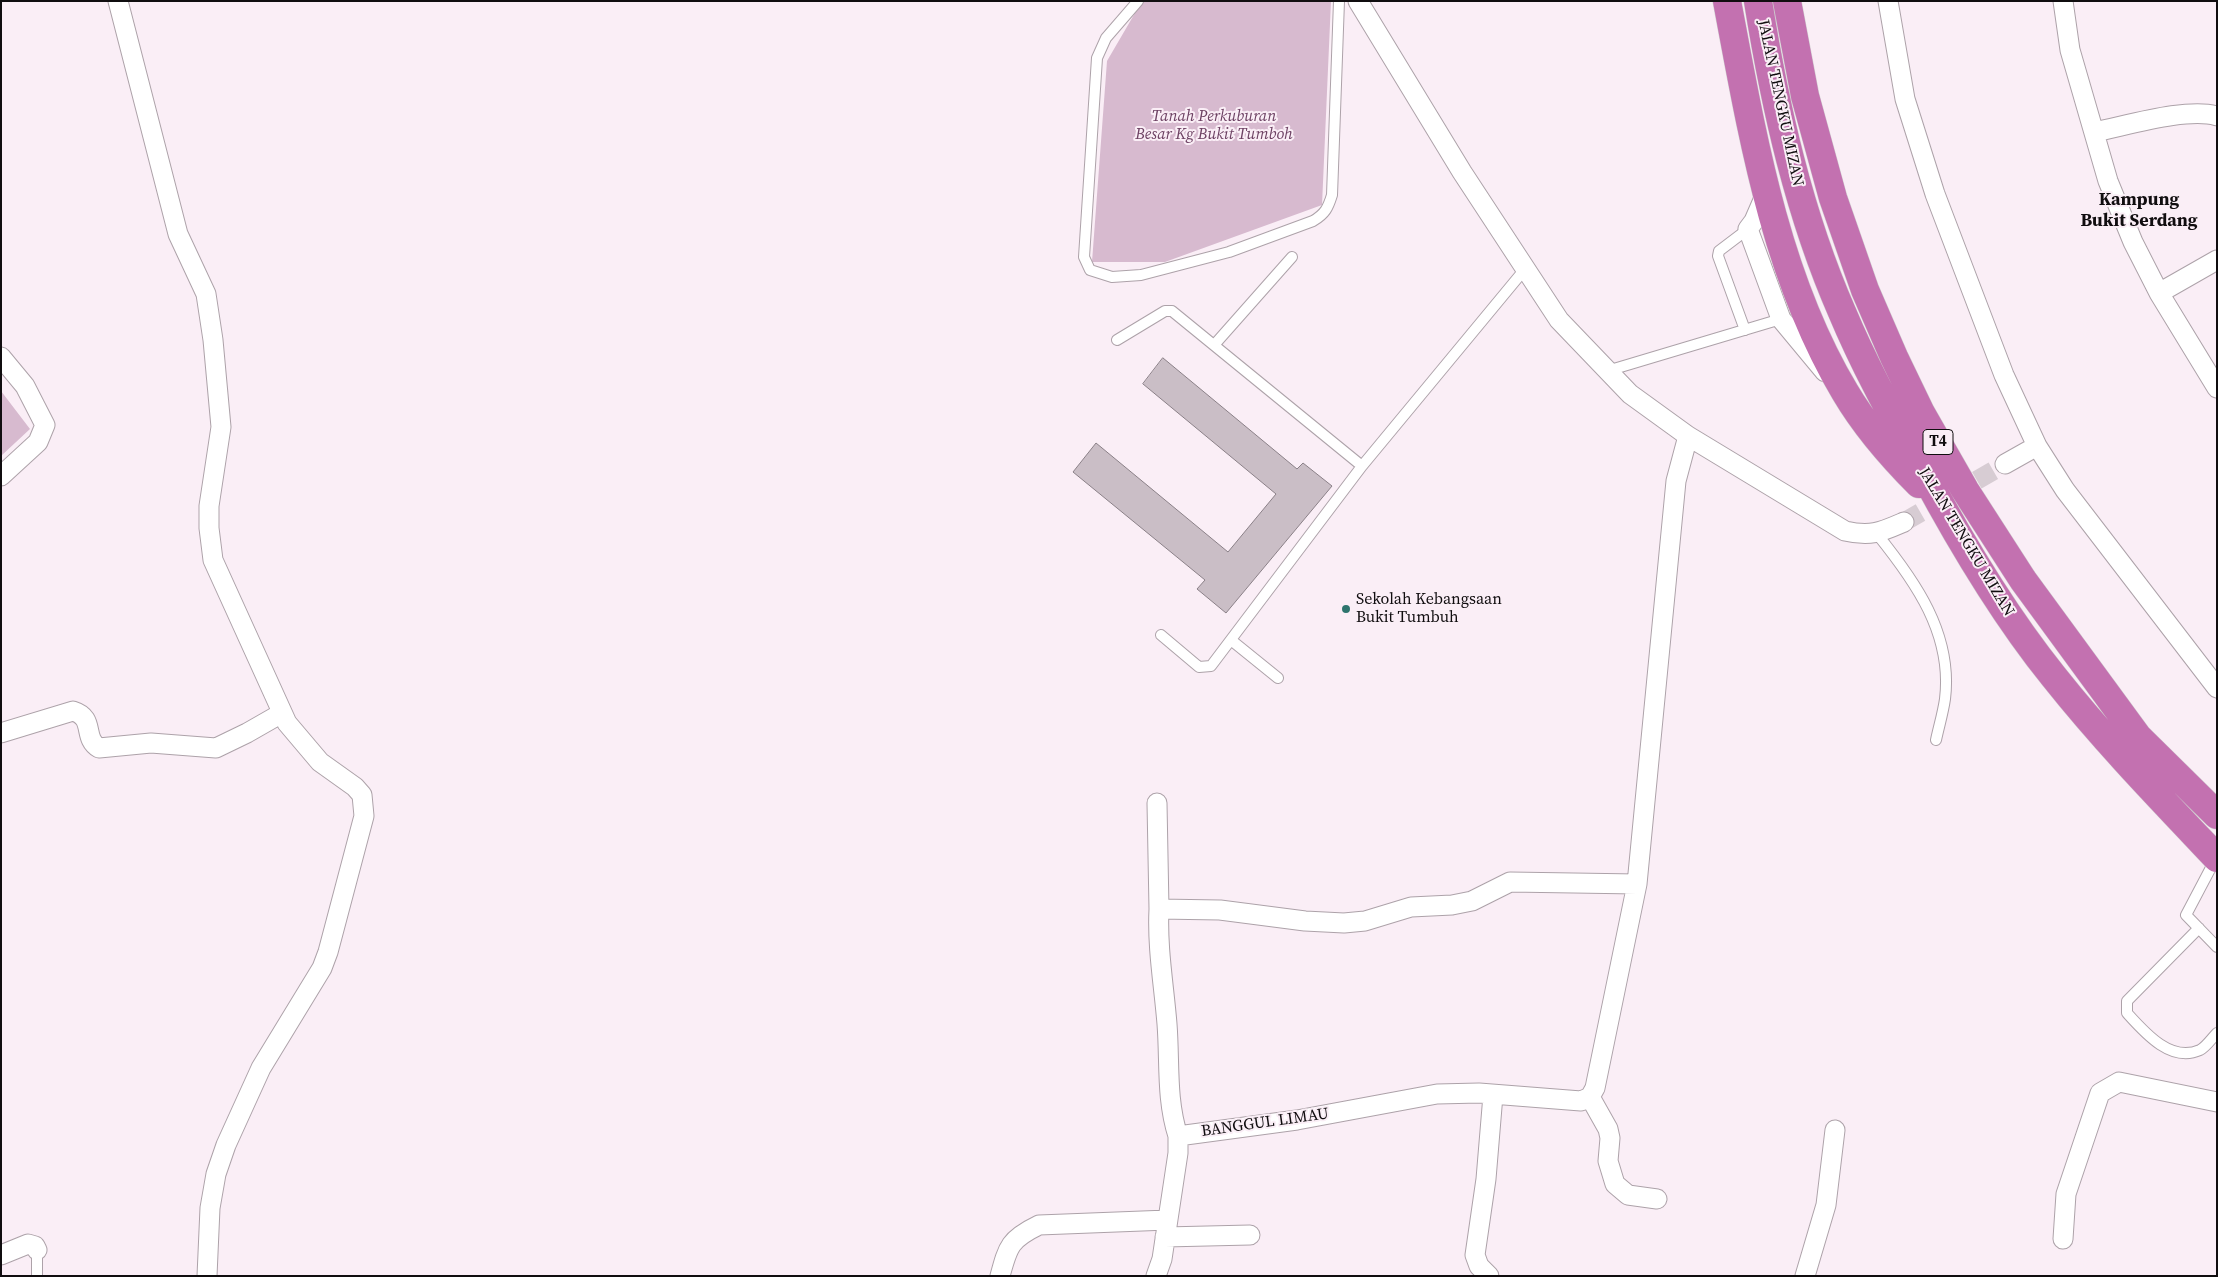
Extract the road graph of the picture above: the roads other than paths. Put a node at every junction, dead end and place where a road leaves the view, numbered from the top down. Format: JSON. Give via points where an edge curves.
{"nodes":[{"id":1,"x":118,"y":1,"type":"edge"},
{"id":2,"x":1138,"y":1,"type":"edge"},
{"id":3,"x":1339,"y":1,"type":"edge"},
{"id":4,"x":1358,"y":1,"type":"edge"},
{"id":5,"x":1727,"y":1,"type":"edge"},
{"id":6,"x":1758,"y":1,"type":"edge"},
{"id":7,"x":1787,"y":1,"type":"edge"},
{"id":8,"x":1888,"y":1,"type":"edge"},
{"id":9,"x":2063,"y":1,"type":"edge"},
{"id":10,"x":2217,"y":116,"type":"edge"},
{"id":11,"x":2094,"y":132,"type":"junction"},
{"id":12,"x":1767,"y":191,"type":"junction"},
{"id":13,"x":1748,"y":229,"type":"junction"},
{"id":14,"x":1292,"y":257,"type":"dead end"},
{"id":15,"x":2217,"y":260,"type":"edge"},
{"id":16,"x":1525,"y":269,"type":"junction"},
{"id":17,"x":2159,"y":292,"type":"junction"},
{"id":18,"x":1781,"y":319,"type":"junction"},
{"id":19,"x":1745,"y":330,"type":"junction"},
{"id":20,"x":1116,"y":340,"type":"dead end"},
{"id":21,"x":1215,"y":344,"type":"junction"},
{"id":22,"x":1,"y":357,"type":"edge"},
{"id":23,"x":1607,"y":372,"type":"junction"},
{"id":24,"x":2217,"y":388,"type":"edge"},
{"id":25,"x":1845,"y":392,"type":"junction"},
{"id":26,"x":1688,"y":436,"type":"junction"},
{"id":27,"x":2037,"y":446,"type":"junction"},
{"id":28,"x":2005,"y":464,"type":"tunnel mouth"},
{"id":29,"x":1362,"y":466,"type":"junction"},
{"id":30,"x":1,"y":476,"type":"edge"},
{"id":31,"x":1943,"y":510,"type":"junction"},
{"id":32,"x":1904,"y":522,"type":"tunnel mouth"},
{"id":33,"x":1877,"y":534,"type":"junction"},
{"id":34,"x":1161,"y":635,"type":"dead end"},
{"id":35,"x":1231,"y":640,"type":"junction"},
{"id":36,"x":2083,"y":661,"type":"junction"},
{"id":37,"x":1278,"y":678,"type":"dead end"},
{"id":38,"x":2217,"y":688,"type":"edge"},
{"id":39,"x":282,"y":713,"type":"junction"},
{"id":40,"x":1,"y":733,"type":"edge"},
{"id":41,"x":1936,"y":740,"type":"dead end"},
{"id":42,"x":2217,"y":789,"type":"edge"},
{"id":43,"x":1157,"y":803,"type":"dead end"},
{"id":44,"x":2217,"y":815,"type":"edge"},
{"id":45,"x":2216,"y":857,"type":"edge"},
{"id":46,"x":1637,"y":884,"type":"junction"},
{"id":47,"x":1159,"y":909,"type":"junction"},
{"id":48,"x":2198,"y":928,"type":"junction"},
{"id":49,"x":2217,"y":947,"type":"edge"},
{"id":50,"x":2217,"y":1033,"type":"edge"},
{"id":51,"x":1493,"y":1095,"type":"junction"},
{"id":52,"x":1590,"y":1097,"type":"junction"},
{"id":53,"x":2217,"y":1102,"type":"edge"},
{"id":54,"x":1835,"y":1130,"type":"dead end"},
{"id":55,"x":1178,"y":1136,"type":"junction"},
{"id":56,"x":1656,"y":1199,"type":"dead end"},
{"id":57,"x":1166,"y":1229,"type":"junction"},
{"id":58,"x":1250,"y":1235,"type":"dead end"},
{"id":59,"x":2063,"y":1239,"type":"dead end"},
{"id":60,"x":37,"y":1250,"type":"joint"},
{"id":61,"x":1,"y":1255,"type":"edge"},
{"id":62,"x":37,"y":1276,"type":"edge"},
{"id":63,"x":207,"y":1276,"type":"edge"},
{"id":64,"x":1000,"y":1276,"type":"edge"},
{"id":65,"x":1156,"y":1276,"type":"edge"},
{"id":66,"x":1489,"y":1276,"type":"edge"},
{"id":67,"x":1805,"y":1276,"type":"edge"}],
"edges":[{"from":1,"to":39,"type":"street","via":[[178,234],[206,294],[221,427],[209,506],[213,560]]},
{"from":2,"to":3,"type":"lane","via":[[1106,38],[1097,58],[1084,257],[1090,270],[1112,277],[1142,275],[1229,252],[1322,216],[1332,195]]},
{"from":4,"to":16,"type":"street"},
{"from":5,"to":12,"type":"highway"},
{"from":6,"to":31,"type":"highway","name":"JALAN TENGKU MIZAN","number":"T4","via":[[1787,152],[1813,237],[1841,312]]},
{"from":7,"to":36,"type":"highway","name":"JALAN TENGKU MIZAN","number":"T4","via":[[1804,96],[1833,198],[1865,290],[1894,357],[1965,490],[2023,580]]},
{"from":8,"to":27,"type":"street","via":[[1905,99],[1935,194],[2004,375]]},
{"from":9,"to":11,"type":"street","via":[[2070,50]]},
{"from":10,"to":11,"type":"street","via":[[2209,113],[2181,115]]},
{"from":11,"to":17,"type":"street","via":[[2115,199]]},
{"from":12,"to":13,"type":"street"},
{"from":12,"to":25,"type":"highway","via":[[1790,271],[1813,330]]},
{"from":13,"to":18,"type":"street"},
{"from":13,"to":19,"type":"lane","via":[[1719,251],[1718,256]]},
{"from":14,"to":21,"type":"lane"},
{"from":15,"to":17,"type":"street"},
{"from":16,"to":23,"type":"street","via":[[1559,320]]},
{"from":16,"to":29,"type":"lane"},
{"from":17,"to":24,"type":"street"},
{"from":18,"to":19,"type":"lane"},
{"from":18,"to":25,"type":"street"},
{"from":19,"to":23,"type":"lane"},
{"from":20,"to":21,"type":"lane","via":[[1165,311],[1172,311]]},
{"from":21,"to":29,"type":"lane"},
{"from":22,"to":30,"type":"street","via":[[24,386],[45,425],[38,442]]},
{"from":23,"to":26,"type":"street","via":[[1630,394]]},
{"from":25,"to":31,"type":"highway","via":[[1888,453]]},
{"from":26,"to":33,"type":"street","via":[[1845,531]]},
{"from":26,"to":46,"type":"street","via":[[1676,481]]},
{"from":27,"to":28,"type":"street"},
{"from":27,"to":38,"type":"street","via":[[2065,490]]},
{"from":29,"to":35,"type":"lane"},
{"from":31,"to":45,"type":"highway","name":"JALAN TENGKU MIZAN","number":"T4","via":[[2000,603],[2053,676],[2121,756]]},
{"from":32,"to":33,"type":"street"},
{"from":33,"to":41,"type":"lane","via":[[1908,573],[1931,612],[1944,654],[1945,697]]},
{"from":34,"to":35,"type":"lane","via":[[1199,667],[1211,666]]},
{"from":35,"to":37,"type":"lane"},
{"from":36,"to":42,"type":"highway"},
{"from":36,"to":44,"type":"highway","name":"JALAN TENGKU MIZAN","number":"T4","via":[[2138,736]]},
{"from":39,"to":40,"type":"street","via":[[216,748],[151,743],[99,748],[91,740],[86,718],[73,711]]},
{"from":39,"to":63,"type":"street","via":[[286,723],[320,762],[362,795],[364,816],[322,968],[261,1068],[216,1174],[210,1208]]},
{"from":43,"to":47,"type":"street"},
{"from":45,"to":48,"type":"lane","via":[[2186,915]]},
{"from":46,"to":47,"type":"street","via":[[1510,882],[1472,901],[1412,906],[1364,921],[1344,923],[1220,910]]},
{"from":46,"to":52,"type":"street","via":[[1595,1088]]},
{"from":47,"to":55,"type":"street","via":[[1158,936],[1170,1095]]},
{"from":48,"to":49,"type":"lane"},
{"from":48,"to":50,"type":"lane","via":[[2127,1002],[2127,1013],[2145,1033],[2165,1048],[2183,1055],[2202,1049]]},
{"from":51,"to":52,"type":"street","name":"BANGGUL LIMAU","via":[[1581,1101]]},
{"from":51,"to":55,"type":"street","name":"BANGGUL LIMAU","via":[[1437,1094],[1297,1120]]},
{"from":51,"to":66,"type":"street","via":[[1476,1255],[1479,1266]]},
{"from":52,"to":56,"type":"street","via":[[1608,1129],[1608,1161],[1615,1184],[1628,1195]]},
{"from":53,"to":59,"type":"street","via":[[2118,1082],[2100,1093],[2066,1194]]},
{"from":54,"to":67,"type":"street","via":[[1826,1205]]},
{"from":55,"to":57,"type":"street","name":"BANGGUL LIMAU"},
{"from":57,"to":58,"type":"street"},
{"from":57,"to":64,"type":"street","via":[[1039,1225],[1013,1242],[1007,1250]]},
{"from":57,"to":65,"type":"street","name":"BANGGUL LIMAU"},
{"from":60,"to":61,"type":"street","via":[[28,1244]]},
{"from":60,"to":62,"type":"lane"}]}
